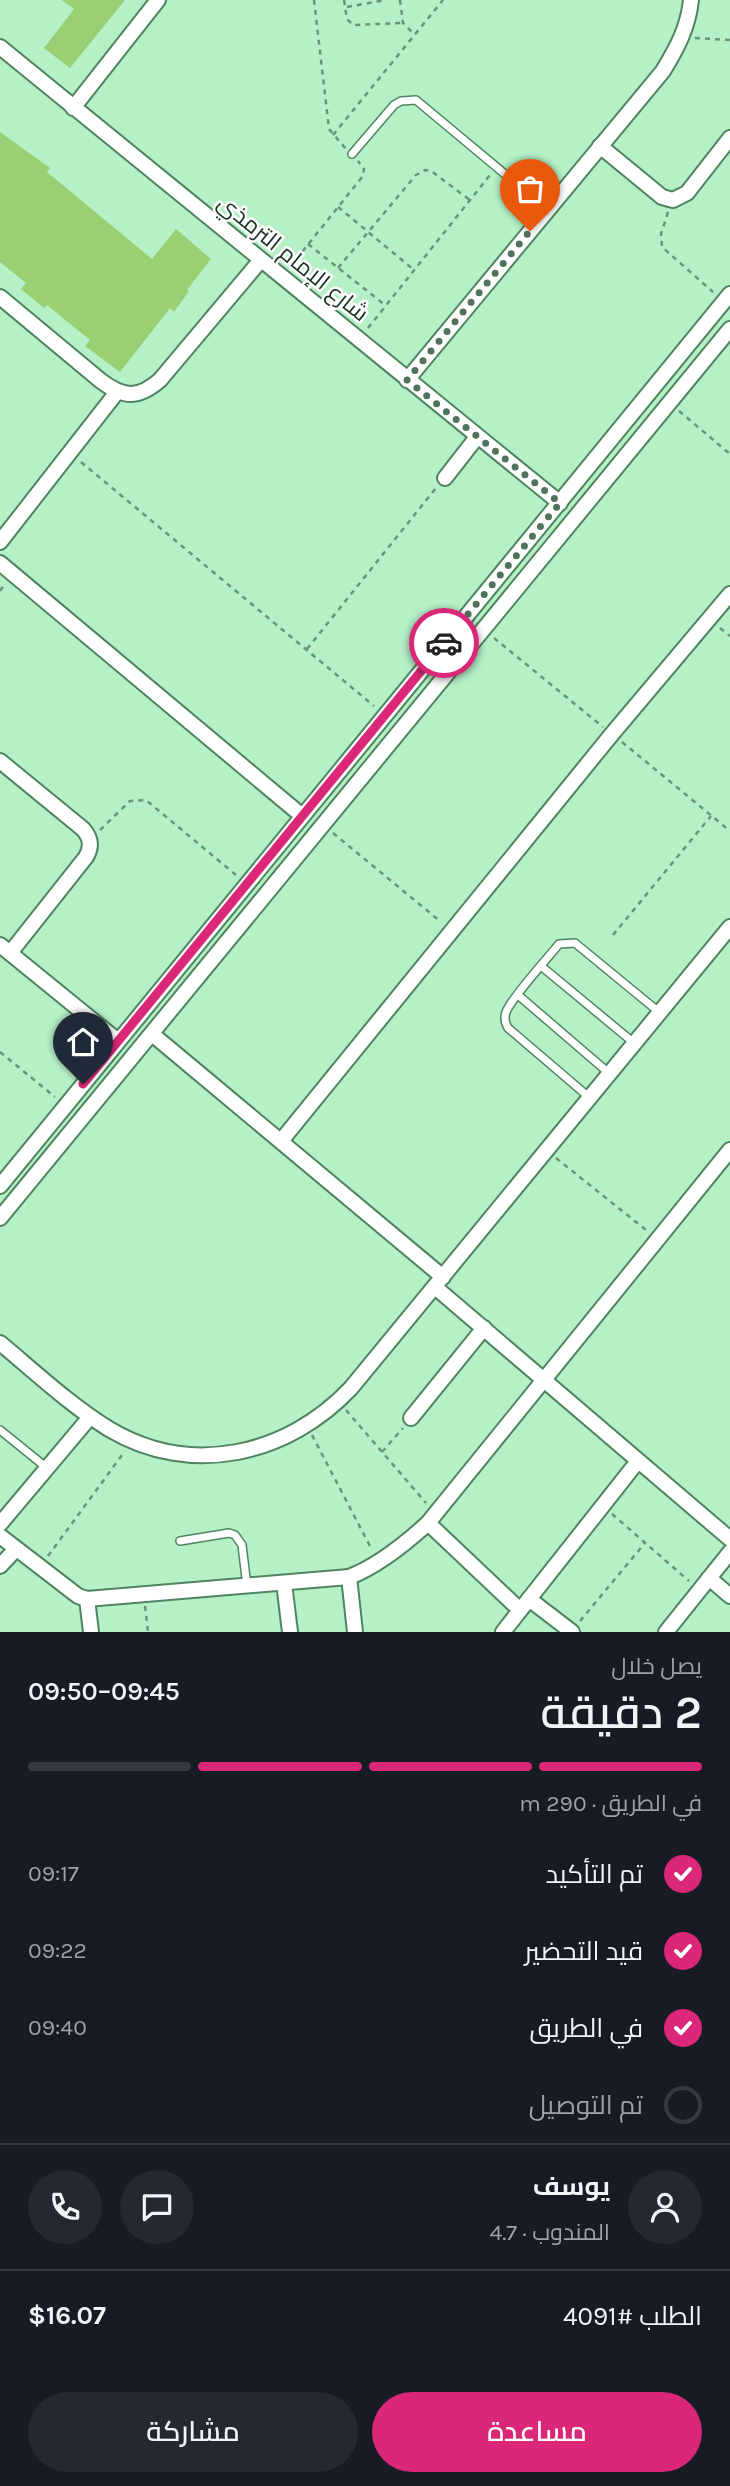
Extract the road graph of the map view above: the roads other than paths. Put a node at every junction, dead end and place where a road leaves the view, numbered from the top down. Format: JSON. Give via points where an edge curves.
{"nodes":[{"id":1,"x":158,"y":0,"type":"edge"},
{"id":2,"x":691,"y":0,"type":"edge"},
{"id":3,"x":0,"y":47,"type":"edge"},
{"id":4,"x":73,"y":108,"type":"junction"},
{"id":5,"x":730,"y":138,"type":"edge"},
{"id":6,"x":600,"y":146,"type":"junction"},
{"id":7,"x":352,"y":155,"type":"road end"},
{"id":8,"x":548,"y":210,"type":"junction"},
{"id":9,"x":260,"y":261,"type":"junction"},
{"id":10,"x":0,"y":297,"type":"edge"},
{"id":11,"x":727,"y":298,"type":"edge"},
{"id":12,"x":730,"y":329,"type":"edge"},
{"id":13,"x":407,"y":380,"type":"junction"},
{"id":14,"x":117,"y":392,"type":"junction"},
{"id":15,"x":477,"y":437,"type":"junction"},
{"id":16,"x":596,"y":459,"type":"junction"},
{"id":17,"x":612,"y":471,"type":"junction"},
{"id":18,"x":444,"y":478,"type":"road end"},
{"id":19,"x":560,"y":503,"type":"junction"},
{"id":20,"x":0,"y":542,"type":"edge"},
{"id":21,"x":521,"y":550,"type":"junction"},
{"id":22,"x":0,"y":563,"type":"edge"},
{"id":23,"x":536,"y":563,"type":"junction"},
{"id":24,"x":730,"y":594,"type":"edge"},
{"id":25,"x":354,"y":752,"type":"junction"},
{"id":26,"x":0,"y":761,"type":"edge"},
{"id":27,"x":370,"y":766,"type":"junction"},
{"id":28,"x":302,"y":815,"type":"junction"},
{"id":29,"x":261,"y":864,"type":"junction"},
{"id":30,"x":278,"y":878,"type":"junction"},
{"id":31,"x":727,"y":935,"type":"edge"},
{"id":32,"x":5,"y":949,"type":"edge"},
{"id":33,"x":181,"y":963,"type":"junction"},
{"id":34,"x":541,"y":967,"type":"junction"},
{"id":35,"x":198,"y":977,"type":"junction"},
{"id":36,"x":518,"y":995,"type":"junction"},
{"id":37,"x":660,"y":1012,"type":"junction"},
{"id":38,"x":152,"y":1034,"type":"junction"},
{"id":39,"x":118,"y":1041,"type":"junction"},
{"id":40,"x":634,"y":1044,"type":"junction"},
{"id":41,"x":610,"y":1074,"type":"junction"},
{"id":42,"x":83,"y":1084,"type":"junction"},
{"id":43,"x":99,"y":1098,"type":"junction"},
{"id":44,"x":590,"y":1098,"type":"junction"},
{"id":45,"x":281,"y":1141,"type":"junction"},
{"id":46,"x":730,"y":1150,"type":"edge"},
{"id":47,"x":0,"y":1186,"type":"edge"},
{"id":48,"x":0,"y":1218,"type":"edge"},
{"id":49,"x":439,"y":1282,"type":"junction"},
{"id":50,"x":484,"y":1328,"type":"junction"},
{"id":51,"x":0,"y":1343,"type":"edge"},
{"id":52,"x":543,"y":1381,"type":"junction"},
{"id":53,"x":90,"y":1417,"type":"junction"},
{"id":54,"x":411,"y":1418,"type":"road end"},
{"id":55,"x":0,"y":1430,"type":"edge"},
{"id":56,"x":638,"y":1461,"type":"junction"},
{"id":57,"x":47,"y":1468,"type":"junction"},
{"id":58,"x":432,"y":1518,"type":"junction"},
{"id":59,"x":0,"y":1524,"type":"edge"},
{"id":60,"x":0,"y":1536,"type":"edge"},
{"id":61,"x":730,"y":1539,"type":"edge"},
{"id":62,"x":180,"y":1541,"type":"dead end"},
{"id":63,"x":16,"y":1549,"type":"junction"},
{"id":64,"x":730,"y":1552,"type":"edge"},
{"id":65,"x":0,"y":1566,"type":"edge"},
{"id":66,"x":349,"y":1577,"type":"junction"},
{"id":67,"x":284,"y":1583,"type":"junction"},
{"id":68,"x":704,"y":1584,"type":"junction"},
{"id":69,"x":247,"y":1587,"type":"junction"},
{"id":70,"x":730,"y":1596,"type":"edge"},
{"id":71,"x":87,"y":1599,"type":"junction"},
{"id":72,"x":525,"y":1605,"type":"junction"},
{"id":73,"x":91,"y":1632,"type":"edge"},
{"id":74,"x":290,"y":1632,"type":"edge"},
{"id":75,"x":355,"y":1632,"type":"edge"},
{"id":76,"x":503,"y":1632,"type":"edge"},
{"id":77,"x":572,"y":1632,"type":"edge"},
{"id":78,"x":666,"y":1632,"type":"edge"}],
"edges":[{"from":1,"to":4,"type":"street"},
{"from":2,"to":6,"type":"street","via":[[683,37],[663,71]]},
{"from":3,"to":4,"type":"street","name":"شارع الإمام الترمذي"},
{"from":4,"to":9,"type":"street","name":"شارع الإمام الترمذي"},
{"from":5,"to":6,"type":"street","via":[[687,193],[673,200],[662,197]]},
{"from":6,"to":8,"type":"street"},
{"from":7,"to":8,"type":"lane","via":[[394,105],[408,99],[422,104]]},
{"from":8,"to":13,"type":"street"},
{"from":9,"to":13,"type":"street","name":"شارع الإمام الترمذي"},
{"from":9,"to":14,"type":"street","via":[[160,380],[133,395]]},
{"from":10,"to":14,"type":"street"},
{"from":11,"to":16,"type":"street"},
{"from":12,"to":17,"type":"street"},
{"from":13,"to":15,"type":"street","name":"شارع الإمام الترمذي"},
{"from":14,"to":20,"type":"street"},
{"from":15,"to":18,"type":"street"},
{"from":15,"to":19,"type":"street","name":"شارع الإمام الترمذي"},
{"from":16,"to":17,"type":"street"},
{"from":16,"to":19,"type":"street"},
{"from":17,"to":23,"type":"street"},
{"from":19,"to":21,"type":"street"},
{"from":21,"to":23,"type":"street"},
{"from":21,"to":25,"type":"street"},
{"from":22,"to":28,"type":"street"},
{"from":23,"to":27,"type":"street"},
{"from":24,"to":45,"type":"street"},
{"from":25,"to":27,"type":"street"},
{"from":25,"to":28,"type":"street"},
{"from":26,"to":32,"type":"street","via":[[90,839],[86,857]]},
{"from":27,"to":30,"type":"street"},
{"from":28,"to":29,"type":"street"},
{"from":29,"to":30,"type":"street"},
{"from":29,"to":33,"type":"street"},
{"from":30,"to":35,"type":"street"},
{"from":31,"to":37,"type":"street"},
{"from":32,"to":39,"type":"street"},
{"from":33,"to":35,"type":"street"},
{"from":33,"to":39,"type":"street"},
{"from":34,"to":36,"type":"lane"},
{"from":34,"to":37,"type":"lane","via":[[559,944],[575,943]]},
{"from":34,"to":40,"type":"lane"},
{"from":35,"to":38,"type":"street"},
{"from":36,"to":41,"type":"lane"},
{"from":36,"to":44,"type":"lane","via":[[505,1015],[508,1028]]},
{"from":37,"to":40,"type":"street"},
{"from":38,"to":43,"type":"street"},
{"from":38,"to":45,"type":"street"},
{"from":39,"to":42,"type":"street"},
{"from":40,"to":41,"type":"street"},
{"from":41,"to":44,"type":"street"},
{"from":42,"to":43,"type":"street"},
{"from":42,"to":47,"type":"street"},
{"from":43,"to":48,"type":"street"},
{"from":44,"to":49,"type":"street"},
{"from":45,"to":49,"type":"street"},
{"from":46,"to":52,"type":"street"},
{"from":49,"to":50,"type":"street"},
{"from":49,"to":53,"type":"street","via":[[338,1402],[307,1426],[260,1447],[209,1455],[157,1449]]},
{"from":50,"to":52,"type":"street"},
{"from":50,"to":54,"type":"street"},
{"from":51,"to":53,"type":"street"},
{"from":52,"to":56,"type":"street"},
{"from":52,"to":58,"type":"street"},
{"from":53,"to":57,"type":"street"},
{"from":55,"to":57,"type":"lane"},
{"from":56,"to":61,"type":"street"},
{"from":56,"to":72,"type":"street"},
{"from":57,"to":59,"type":"street"},
{"from":58,"to":66,"type":"street","via":[[411,1538]]},
{"from":58,"to":72,"type":"street"},
{"from":60,"to":63,"type":"street"},
{"from":62,"to":69,"type":"lane","via":[[235,1535],[242,1545]]},
{"from":63,"to":65,"type":"street"},
{"from":63,"to":71,"type":"street"},
{"from":64,"to":68,"type":"street"},
{"from":66,"to":67,"type":"street"},
{"from":66,"to":75,"type":"street"},
{"from":67,"to":69,"type":"street"},
{"from":67,"to":74,"type":"street"},
{"from":68,"to":70,"type":"street"},
{"from":68,"to":78,"type":"street"},
{"from":69,"to":71,"type":"street"},
{"from":71,"to":73,"type":"street"},
{"from":72,"to":76,"type":"street"},
{"from":72,"to":77,"type":"street"}]}
